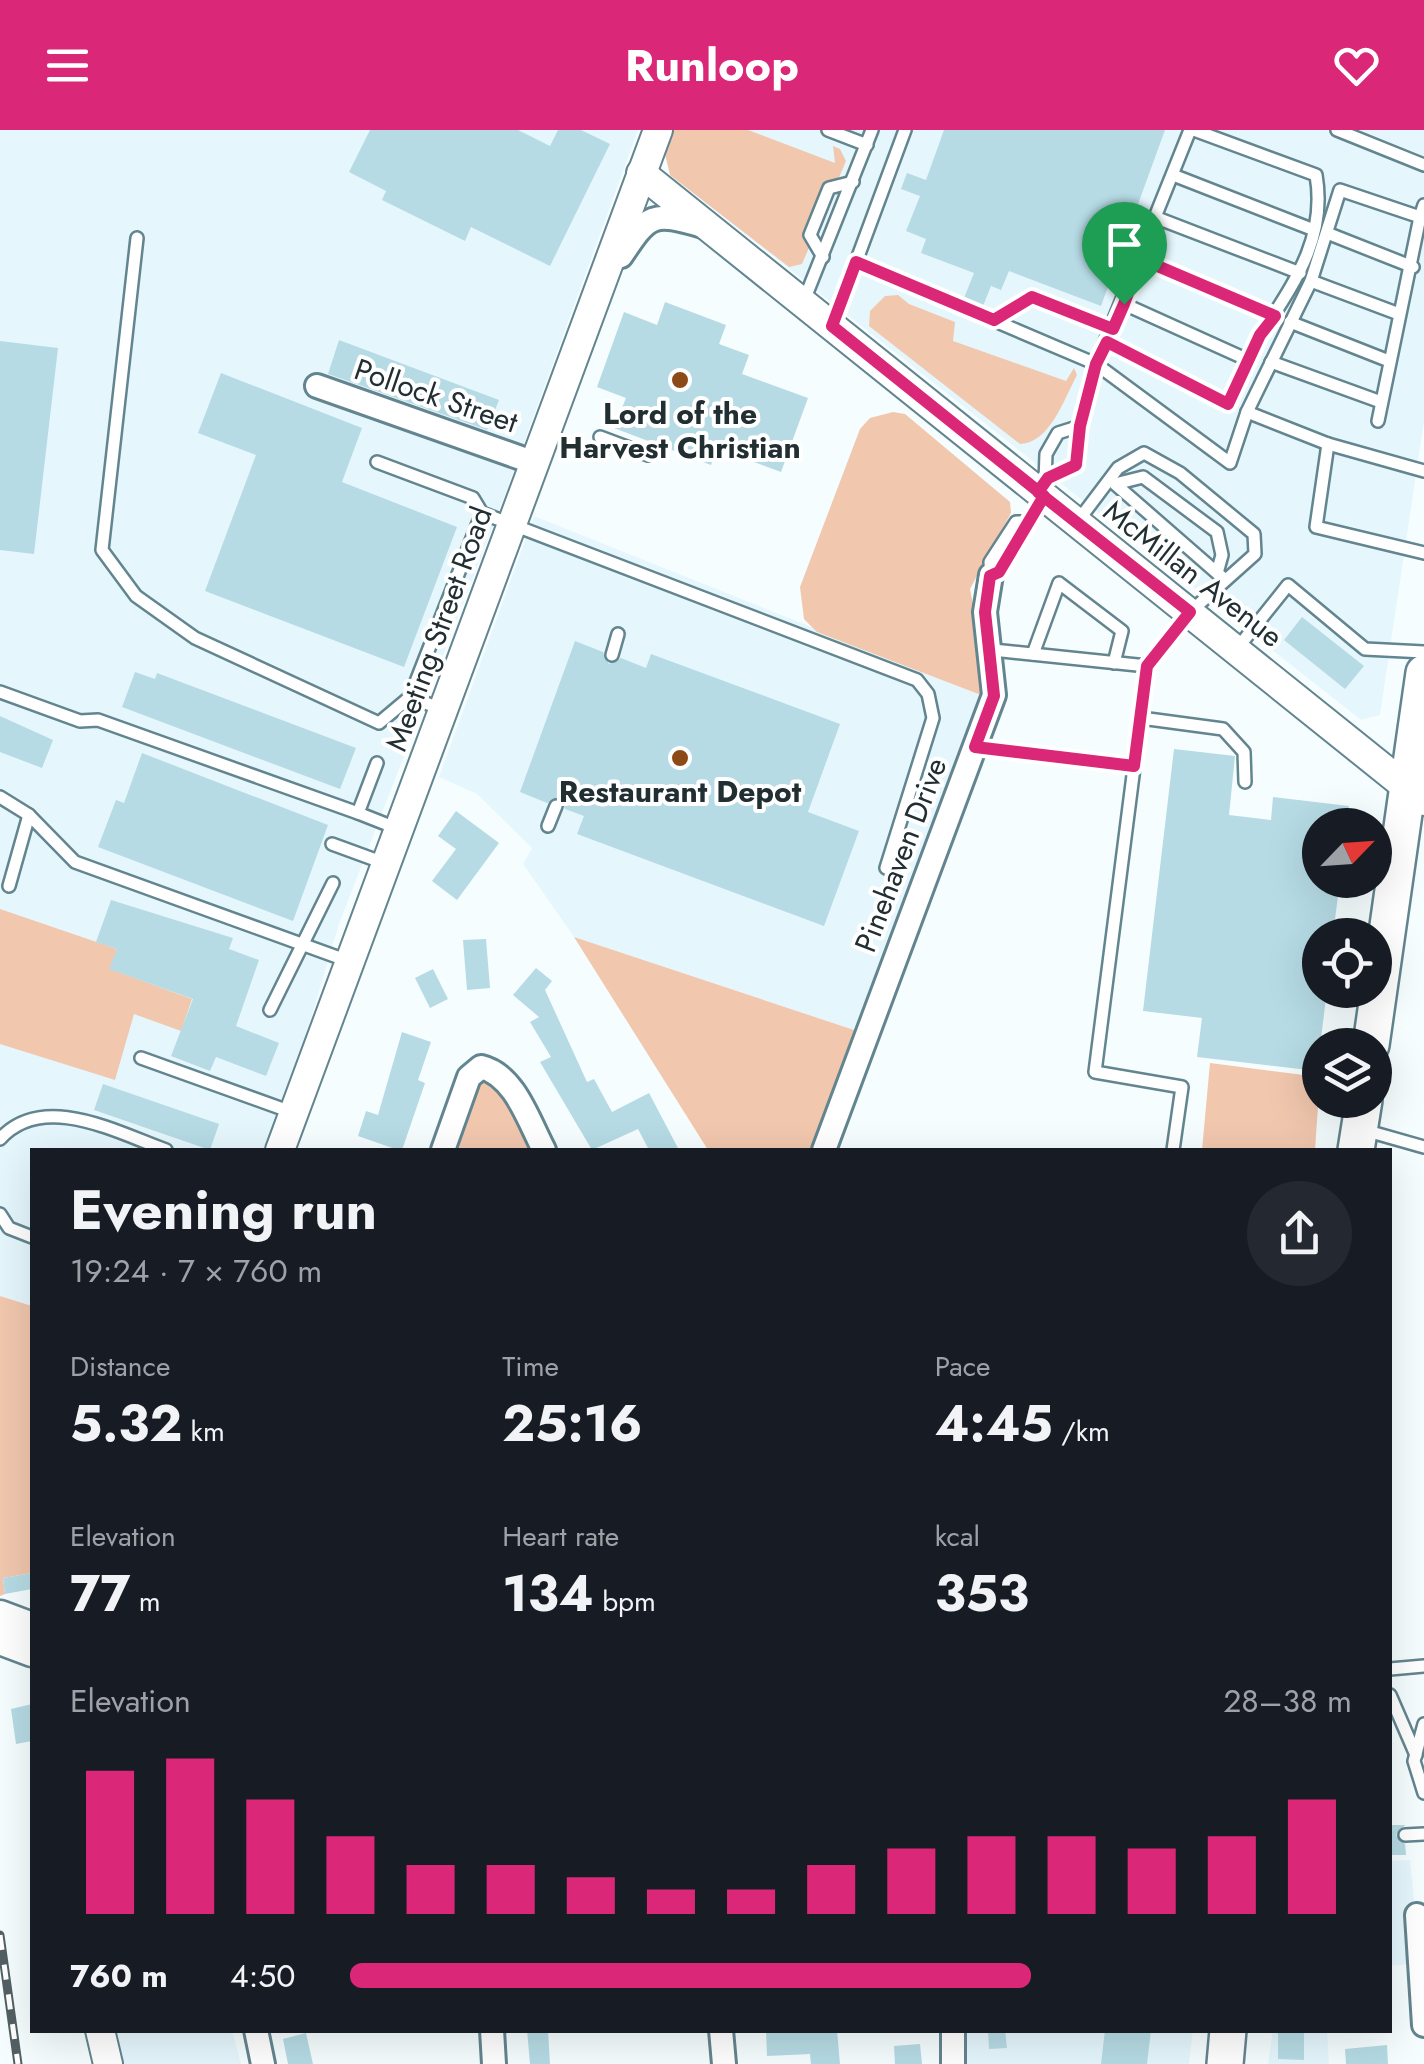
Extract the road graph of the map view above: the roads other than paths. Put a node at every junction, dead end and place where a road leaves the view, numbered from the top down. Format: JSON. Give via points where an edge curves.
{"nodes":[{"id":1,"x":658,"y":130,"type":"edge"},
{"id":2,"x":828,"y":130,"type":"edge"},
{"id":3,"x":872,"y":130,"type":"edge"},
{"id":4,"x":905,"y":130,"type":"edge"},
{"id":5,"x":1192,"y":130,"type":"edge"},
{"id":6,"x":1336,"y":130,"type":"edge"},
{"id":7,"x":867,"y":144,"type":"junction"},
{"id":8,"x":1424,"y":165,"type":"edge"},
{"id":9,"x":641,"y":173,"type":"junction"},
{"id":10,"x":1173,"y":175,"type":"junction"},
{"id":11,"x":853,"y":182,"type":"junction"},
{"id":12,"x":1423,"y":213,"type":"edge"},
{"id":13,"x":1157,"y":218,"type":"junction"},
{"id":14,"x":710,"y":228,"type":"junction"},
{"id":15,"x":1321,"y":232,"type":"junction"},
{"id":16,"x":137,"y":238,"type":"dead end"},
{"id":17,"x":823,"y":257,"type":"junction"},
{"id":18,"x":1141,"y":259,"type":"junction"},
{"id":19,"x":608,"y":261,"type":"junction"},
{"id":20,"x":856,"y":262,"type":"junction"},
{"id":21,"x":1413,"y":267,"type":"junction"},
{"id":22,"x":1305,"y":277,"type":"junction"},
{"id":23,"x":804,"y":303,"type":"junction"},
{"id":24,"x":1124,"y":304,"type":"junction"},
{"id":25,"x":1399,"y":314,"type":"junction"},
{"id":26,"x":1275,"y":316,"type":"junction"},
{"id":27,"x":994,"y":320,"type":"junction"},
{"id":28,"x":1290,"y":322,"type":"junction"},
{"id":29,"x":832,"y":326,"type":"junction"},
{"id":30,"x":1113,"y":329,"type":"junction"},
{"id":31,"x":1107,"y":342,"type":"junction"},
{"id":32,"x":1248,"y":360,"type":"junction"},
{"id":33,"x":1390,"y":360,"type":"junction"},
{"id":34,"x":1271,"y":362,"type":"junction"},
{"id":35,"x":1096,"y":364,"type":"junction"},
{"id":36,"x":317,"y":386,"type":"dead end"},
{"id":37,"x":1381,"y":402,"type":"junction"},
{"id":38,"x":1247,"y":412,"type":"junction"},
{"id":39,"x":1378,"y":420,"type":"dead end"},
{"id":40,"x":1080,"y":426,"type":"junction"},
{"id":41,"x":600,"y":437,"type":"dead end"},
{"id":42,"x":1328,"y":444,"type":"junction"},
{"id":43,"x":648,"y":454,"type":"dead end"},
{"id":44,"x":377,"y":462,"type":"dead end"},
{"id":45,"x":535,"y":463,"type":"junction"},
{"id":46,"x":1424,"y":471,"type":"edge"},
{"id":47,"x":1112,"y":481,"type":"junction"},
{"id":48,"x":1043,"y":488,"type":"junction"},
{"id":49,"x":482,"y":512,"type":"junction"},
{"id":50,"x":1076,"y":523,"type":"junction"},
{"id":51,"x":511,"y":525,"type":"junction"},
{"id":52,"x":1424,"y":554,"type":"edge"},
{"id":53,"x":990,"y":576,"type":"joint"},
{"id":54,"x":1221,"y":576,"type":"junction"},
{"id":55,"x":1190,"y":612,"type":"junction"},
{"id":56,"x":618,"y":634,"type":"dead end"},
{"id":57,"x":992,"y":650,"type":"junction"},
{"id":58,"x":1236,"y":650,"type":"junction"},
{"id":59,"x":1424,"y":652,"type":"edge"},
{"id":60,"x":1033,"y":654,"type":"junction"},
{"id":61,"x":612,"y":655,"type":"dead end"},
{"id":62,"x":1114,"y":663,"type":"junction"},
{"id":63,"x":1147,"y":666,"type":"junction"},
{"id":64,"x":1424,"y":673,"type":"edge"},
{"id":65,"x":0,"y":692,"type":"edge"},
{"id":66,"x":410,"y":698,"type":"junction"},
{"id":67,"x":444,"y":710,"type":"junction"},
{"id":68,"x":1140,"y":718,"type":"junction"},
{"id":69,"x":975,"y":747,"type":"junction"},
{"id":70,"x":377,"y":763,"type":"dead end"},
{"id":71,"x":1134,"y":766,"type":"junction"},
{"id":72,"x":1417,"y":781,"type":"edge"},
{"id":73,"x":1245,"y":782,"type":"dead end"},
{"id":74,"x":0,"y":797,"type":"edge"},
{"id":75,"x":556,"y":806,"type":"dead end"},
{"id":76,"x":358,"y":813,"type":"junction"},
{"id":77,"x":30,"y":815,"type":"junction"},
{"id":78,"x":548,"y":826,"type":"dead end"},
{"id":79,"x":400,"y":829,"type":"junction"},
{"id":80,"x":332,"y":844,"type":"dead end"},
{"id":81,"x":388,"y":864,"type":"junction"},
{"id":82,"x":886,"y":868,"type":"dead end"},
{"id":83,"x":334,"y":883,"type":"dead end"},
{"id":84,"x":9,"y":886,"type":"dead end"},
{"id":85,"x":302,"y":945,"type":"junction"},
{"id":86,"x":350,"y":962,"type":"junction"},
{"id":87,"x":270,"y":1010,"type":"dead end"},
{"id":88,"x":1375,"y":1028,"type":"edge"},
{"id":89,"x":142,"y":1058,"type":"dead end"},
{"id":90,"x":294,"y":1113,"type":"junction"},
{"id":91,"x":1360,"y":1126,"type":"edge"},
{"id":92,"x":0,"y":1139,"type":"edge"},
{"id":93,"x":1424,"y":1147,"type":"edge"},
{"id":94,"x":160,"y":1148,"type":"edge"},
{"id":95,"x":281,"y":1148,"type":"edge"},
{"id":96,"x":444,"y":1148,"type":"edge"},
{"id":97,"x":543,"y":1148,"type":"edge"},
{"id":98,"x":825,"y":1148,"type":"edge"},
{"id":99,"x":1173,"y":1148,"type":"edge"},
{"id":100,"x":0,"y":1214,"type":"edge"},
{"id":101,"x":30,"y":1236,"type":"edge"},
{"id":102,"x":0,"y":1616,"type":"edge"},
{"id":103,"x":30,"y":1627,"type":"edge"},
{"id":104,"x":0,"y":1639,"type":"edge"},
{"id":105,"x":30,"y":1650,"type":"edge"},
{"id":106,"x":1424,"y":1666,"type":"edge"},
{"id":107,"x":1392,"y":1669,"type":"edge"},
{"id":108,"x":1392,"y":1700,"type":"edge"},
{"id":109,"x":1424,"y":1724,"type":"edge"},
{"id":110,"x":1416,"y":1755,"type":"junction"},
{"id":111,"x":1424,"y":1794,"type":"edge"},
{"id":112,"x":1405,"y":1834,"type":"dead end"},
{"id":113,"x":1424,"y":1834,"type":"edge"},
{"id":114,"x":1416,"y":1914,"type":"dead end"},
{"id":115,"x":1424,"y":2025,"type":"edge"},
{"id":116,"x":101,"y":2033,"type":"edge"},
{"id":117,"x":257,"y":2033,"type":"edge"},
{"id":118,"x":492,"y":2033,"type":"edge"},
{"id":119,"x":721,"y":2033,"type":"edge"},
{"id":120,"x":953,"y":2033,"type":"edge"},
{"id":121,"x":1228,"y":2033,"type":"edge"},
{"id":122,"x":108,"y":2064,"type":"edge"},
{"id":123,"x":263,"y":2064,"type":"edge"},
{"id":124,"x":494,"y":2064,"type":"edge"},
{"id":125,"x":724,"y":2064,"type":"edge"},
{"id":126,"x":953,"y":2064,"type":"edge"},
{"id":127,"x":1224,"y":2064,"type":"edge"}],
"edges":[{"from":1,"to":9,"type":"street","name":"Meeting Street Road"},
{"from":2,"to":7,"type":"lane"},
{"from":3,"to":7,"type":"lane"},
{"from":4,"to":20,"type":"lane"},
{"from":5,"to":10,"type":"lane"},
{"from":5,"to":15,"type":"lane","via":[[1316,175]]},
{"from":6,"to":8,"type":"lane"},
{"from":7,"to":11,"type":"lane"},
{"from":9,"to":14,"type":"street","name":"McMillan Avenue"},
{"from":9,"to":19,"type":"street","name":"Meeting Street Road"},
{"from":10,"to":13,"type":"lane"},
{"from":10,"to":15,"type":"lane"},
{"from":11,"to":17,"type":"lane"},
{"from":11,"to":17,"type":"lane","via":[[828,188],[810,234]]},
{"from":12,"to":15,"type":"lane","via":[[1340,190]]},
{"from":12,"to":21,"type":"lane"},
{"from":13,"to":18,"type":"lane"},
{"from":13,"to":22,"type":"lane"},
{"from":14,"to":19,"type":"street","via":[[650,219],[622,256]]},
{"from":14,"to":23,"type":"street","name":"McMillan Avenue"},
{"from":15,"to":21,"type":"lane"},
{"from":15,"to":22,"type":"lane"},
{"from":16,"to":66,"type":"lane","via":[[102,550],[136,596],[195,638],[379,723]]},
{"from":17,"to":23,"type":"lane"},
{"from":18,"to":24,"type":"lane"},
{"from":18,"to":26,"type":"lane"},
{"from":19,"to":45,"type":"street","name":"Meeting Street Road"},
{"from":20,"to":27,"type":"lane"},
{"from":20,"to":29,"type":"lane"},
{"from":21,"to":25,"type":"lane"},
{"from":22,"to":25,"type":"lane"},
{"from":22,"to":26,"type":"lane"},
{"from":22,"to":28,"type":"lane"},
{"from":23,"to":29,"type":"street","name":"McMillan Avenue"},
{"from":24,"to":30,"type":"lane"},
{"from":24,"to":32,"type":"lane"},
{"from":25,"to":33,"type":"lane"},
{"from":26,"to":32,"type":"lane"},
{"from":27,"to":30,"type":"lane","via":[[1032,297]]},
{"from":27,"to":35,"type":"lane"},
{"from":28,"to":33,"type":"lane"},
{"from":28,"to":34,"type":"lane"},
{"from":29,"to":48,"type":"street","name":"McMillan Avenue"},
{"from":30,"to":31,"type":"lane"},
{"from":31,"to":32,"type":"lane","via":[[1228,404]]},
{"from":31,"to":35,"type":"lane"},
{"from":33,"to":37,"type":"lane"},
{"from":34,"to":37,"type":"lane"},
{"from":34,"to":38,"type":"lane"},
{"from":35,"to":38,"type":"lane","via":[[1230,463]]},
{"from":35,"to":40,"type":"lane"},
{"from":36,"to":45,"type":"street","name":"Pollock Street"},
{"from":37,"to":39,"type":"lane"},
{"from":38,"to":42,"type":"lane"},
{"from":40,"to":48,"type":"lane","via":[[1076,465]]},
{"from":40,"to":48,"type":"lane","via":[[1058,433],[1046,454]]},
{"from":41,"to":43,"type":"lane"},
{"from":42,"to":46,"type":"lane"},
{"from":42,"to":52,"type":"lane","via":[[1316,528]]},
{"from":44,"to":49,"type":"lane","via":[[473,498]]},
{"from":45,"to":51,"type":"street","name":"Meeting Street Road"},
{"from":47,"to":50,"type":"lane"},
{"from":47,"to":54,"type":"lane"},
{"from":47,"to":54,"type":"lane","via":[[1143,476],[1217,532]]},
{"from":47,"to":54,"type":"lane","via":[[1144,453],[1180,473],[1254,534],[1254,554]]},
{"from":48,"to":50,"type":"street","name":"McMillan Avenue"},
{"from":48,"to":53,"type":"lane","via":[[1025,522],[1016,522],[990,562]]},
{"from":49,"to":51,"type":"lane"},
{"from":49,"to":66,"type":"lane"},
{"from":50,"to":55,"type":"street","name":"McMillan Avenue"},
{"from":51,"to":67,"type":"street","name":"Meeting Street Road"},
{"from":51,"to":82,"type":"lane","via":[[917,680],[933,718]]},
{"from":53,"to":57,"type":"street","name":"Pinehaven Drive","via":[[985,612]]},
{"from":54,"to":55,"type":"lane"},
{"from":55,"to":58,"type":"street","name":"McMillan Avenue"},
{"from":55,"to":63,"type":"lane"},
{"from":56,"to":61,"type":"lane"},
{"from":57,"to":60,"type":"lane"},
{"from":57,"to":69,"type":"street","name":"Pinehaven Drive","via":[[994,696]]},
{"from":58,"to":59,"type":"lane","via":[[1288,585],[1365,650]]},
{"from":58,"to":72,"type":"street","name":"McMillan Avenue"},
{"from":60,"to":62,"type":"lane"},
{"from":60,"to":62,"type":"lane","via":[[1060,583],[1122,631]]},
{"from":62,"to":63,"type":"lane"},
{"from":63,"to":68,"type":"lane"},
{"from":64,"to":72,"type":"main road"},
{"from":65,"to":76,"type":"lane"},
{"from":66,"to":67,"type":"lane"},
{"from":67,"to":79,"type":"street","name":"Meeting Street Road"},
{"from":68,"to":71,"type":"lane"},
{"from":68,"to":73,"type":"lane","via":[[1223,730],[1244,752]]},
{"from":69,"to":71,"type":"lane"},
{"from":69,"to":98,"type":"street","name":"Pinehaven Drive"},
{"from":70,"to":76,"type":"lane"},
{"from":71,"to":99,"type":"lane","via":[[1095,1072],[1182,1087]]},
{"from":72,"to":88,"type":"main road"},
{"from":74,"to":77,"type":"lane"},
{"from":75,"to":78,"type":"lane"},
{"from":76,"to":79,"type":"lane"},
{"from":77,"to":84,"type":"lane"},
{"from":77,"to":85,"type":"lane","via":[[75,862]]},
{"from":79,"to":81,"type":"street","name":"Meeting Street Road"},
{"from":80,"to":81,"type":"lane"},
{"from":81,"to":86,"type":"street","name":"Meeting Street Road"},
{"from":83,"to":85,"type":"lane"},
{"from":85,"to":86,"type":"lane"},
{"from":85,"to":87,"type":"lane"},
{"from":86,"to":90,"type":"street","name":"Meeting Street Road"},
{"from":89,"to":90,"type":"lane"},
{"from":90,"to":95,"type":"street","name":"Meeting Street Road"},
{"from":91,"to":93,"type":"lane"},
{"from":92,"to":94,"type":"lane","via":[[42,1118],[80,1119]]},
{"from":96,"to":97,"type":"street","via":[[469,1078],[482,1067],[507,1082]]},
{"from":100,"to":101,"type":"lane","via":[[9,1228]]},
{"from":102,"to":103,"type":"main road"},
{"from":104,"to":105,"type":"main road"},
{"from":106,"to":107,"type":"lane"},
{"from":108,"to":110,"type":"lane"},
{"from":109,"to":110,"type":"lane"},
{"from":110,"to":111,"type":"lane"},
{"from":112,"to":113,"type":"lane"},
{"from":114,"to":115,"type":"street"},
{"from":116,"to":122,"type":"street"},
{"from":117,"to":123,"type":"street"},
{"from":118,"to":124,"type":"street"},
{"from":119,"to":125,"type":"street"},
{"from":120,"to":126,"type":"street"},
{"from":121,"to":127,"type":"main road"}]}
